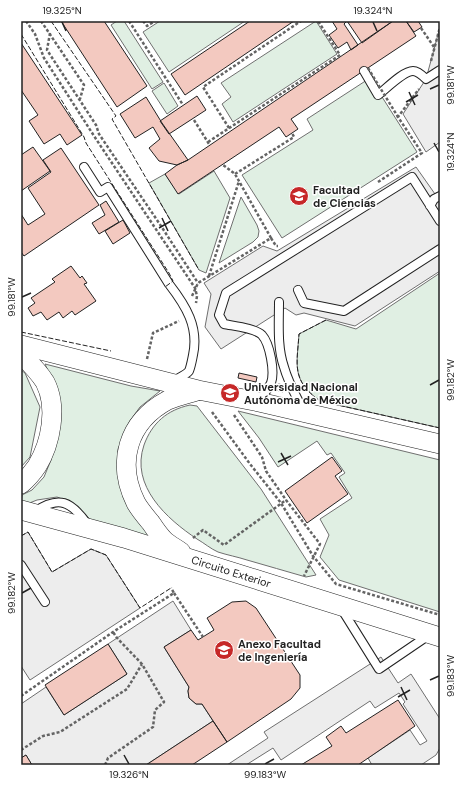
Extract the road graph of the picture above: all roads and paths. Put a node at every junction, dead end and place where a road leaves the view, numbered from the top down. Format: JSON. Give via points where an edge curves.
{"nodes":[{"id":1,"x":26,"y":21,"type":"edge"},
{"id":2,"x":41,"y":21,"type":"edge"},
{"id":3,"x":129,"y":21,"type":"edge"},
{"id":4,"x":143,"y":21,"type":"edge"},
{"id":5,"x":155,"y":21,"type":"edge"},
{"id":6,"x":302,"y":21,"type":"edge"},
{"id":7,"x":318,"y":21,"type":"edge"},
{"id":8,"x":421,"y":28,"type":"dead end"},
{"id":9,"x":50,"y":34,"type":"junction"},
{"id":10,"x":435,"y":47,"type":"dead end"},
{"id":11,"x":366,"y":70,"type":"joint"},
{"id":12,"x":440,"y":70,"type":"edge"},
{"id":13,"x":80,"y":100,"type":"junction"},
{"id":14,"x":183,"y":105,"type":"dead end"},
{"id":15,"x":194,"y":120,"type":"dead end"},
{"id":16,"x":230,"y":128,"type":"junction"},
{"id":17,"x":292,"y":133,"type":"dead end"},
{"id":18,"x":223,"y":165,"type":"dead end"},
{"id":19,"x":84,"y":167,"type":"dead end"},
{"id":20,"x":235,"y":174,"type":"junction"},
{"id":21,"x":239,"y":181,"type":"junction"},
{"id":22,"x":376,"y":183,"type":"dead end"},
{"id":23,"x":440,"y":196,"type":"edge"},
{"id":24,"x":430,"y":206,"type":"junction"},
{"id":25,"x":440,"y":222,"type":"edge"},
{"id":26,"x":271,"y":238,"type":"junction"},
{"id":27,"x":283,"y":242,"type":"dead end"},
{"id":28,"x":440,"y":249,"type":"edge"},
{"id":29,"x":186,"y":274,"type":"dead end"},
{"id":30,"x":209,"y":276,"type":"junction"},
{"id":31,"x":198,"y":283,"type":"junction"},
{"id":32,"x":298,"y":290,"type":"dead end"},
{"id":33,"x":279,"y":302,"type":"dead end"},
{"id":34,"x":189,"y":303,"type":"dead end"},
{"id":35,"x":185,"y":318,"type":"dead end"},
{"id":36,"x":21,"y":345,"type":"edge"},
{"id":37,"x":21,"y":354,"type":"edge"},
{"id":38,"x":146,"y":361,"type":"dead end"},
{"id":39,"x":170,"y":384,"type":"junction"},
{"id":40,"x":198,"y":390,"type":"junction"},
{"id":41,"x":259,"y":402,"type":"junction"},
{"id":42,"x":210,"y":409,"type":"dead end"},
{"id":43,"x":304,"y":412,"type":"junction"},
{"id":44,"x":234,"y":415,"type":"dead end"},
{"id":45,"x":440,"y":444,"type":"edge"},
{"id":46,"x":21,"y":484,"type":"edge"},
{"id":47,"x":286,"y":500,"type":"junction"},
{"id":48,"x":281,"y":503,"type":"junction"},
{"id":49,"x":27,"y":511,"type":"edge"},
{"id":50,"x":193,"y":538,"type":"dead end"},
{"id":51,"x":313,"y":556,"type":"junction"},
{"id":52,"x":191,"y":559,"type":"junction"},
{"id":53,"x":21,"y":565,"type":"edge"},
{"id":54,"x":301,"y":582,"type":"dead end"},
{"id":55,"x":171,"y":588,"type":"dead end"},
{"id":56,"x":174,"y":593,"type":"junction"},
{"id":57,"x":45,"y":602,"type":"dead end"},
{"id":58,"x":339,"y":606,"type":"junction"},
{"id":59,"x":440,"y":615,"type":"edge"},
{"id":60,"x":113,"y":632,"type":"junction"},
{"id":61,"x":434,"y":636,"type":"edge"},
{"id":62,"x":203,"y":637,"type":"dead end"},
{"id":63,"x":142,"y":664,"type":"junction"},
{"id":64,"x":21,"y":696,"type":"edge"},
{"id":65,"x":21,"y":750,"type":"edge"},
{"id":66,"x":105,"y":765,"type":"edge"}],
"edges":[{"from":1,"to":29,"type":"path","via":[[35,34],[44,58]]},
{"from":2,"to":9,"type":"path"},
{"from":3,"to":14,"type":"path"},
{"from":4,"to":5,"type":"path","via":[[147,26]]},
{"from":6,"to":16,"type":"path","via":[[203,87]]},
{"from":7,"to":16,"type":"path","via":[[340,55]]},
{"from":8,"to":10,"type":"path"},
{"from":9,"to":13,"type":"path","via":[[47,50]]},
{"from":9,"to":13,"type":"path","via":[[84,85]]},
{"from":11,"to":12,"type":"lane","via":[[378,95],[405,74],[413,71],[426,79]]},
{"from":11,"to":22,"type":"path","bridge":true,"via":[[422,153]]},
{"from":13,"to":31,"type":"path","via":[[99,134]]},
{"from":15,"to":16,"type":"path","via":[[208,143]]},
{"from":17,"to":20,"type":"path","via":[[294,137]]},
{"from":18,"to":20,"type":"path"},
{"from":19,"to":39,"type":"lane","via":[[100,192],[108,187],[177,294],[195,329],[192,362],[188,372]]},
{"from":20,"to":21,"type":"path"},
{"from":21,"to":26,"type":"path"},
{"from":21,"to":30,"type":"path"},
{"from":23,"to":24,"type":"lane"},
{"from":24,"to":25,"type":"lane"},
{"from":24,"to":41,"type":"lane","via":[[412,177],[226,293],[219,315],[224,324],[262,335],[269,349],[271,382]]},
{"from":26,"to":27,"type":"path","via":[[276,246]]},
{"from":26,"to":30,"type":"path"},
{"from":28,"to":32,"type":"lane","via":[[344,311],[304,303]]},
{"from":30,"to":31,"type":"path"},
{"from":31,"to":34,"type":"path"},
{"from":33,"to":43,"type":"lane","via":[[279,336],[283,366]]},
{"from":35,"to":38,"type":"path","via":[[153,333]]},
{"from":36,"to":39,"type":"street"},
{"from":37,"to":46,"type":"street","via":[[35,368],[45,384],[51,403],[51,422],[46,447],[37,467]]},
{"from":39,"to":40,"type":"street"},
{"from":40,"to":41,"type":"street"},
{"from":40,"to":52,"type":"street","via":[[168,400],[144,419],[130,440],[126,468],[129,486],[137,505],[164,540]]},
{"from":41,"to":43,"type":"street"},
{"from":42,"to":48,"type":"path"},
{"from":43,"to":45,"type":"street"},
{"from":44,"to":47,"type":"path"},
{"from":47,"to":48,"type":"path"},
{"from":47,"to":51,"type":"path","via":[[320,544]]},
{"from":48,"to":50,"type":"path","via":[[224,545],[203,530]]},
{"from":48,"to":51,"type":"path"},
{"from":49,"to":52,"type":"street","name":"Circuito Exterior"},
{"from":51,"to":54,"type":"path"},
{"from":51,"to":59,"type":"path","via":[[336,584]]},
{"from":52,"to":58,"type":"street","name":"Circuito Exterior"},
{"from":53,"to":57,"type":"lane"},
{"from":55,"to":56,"type":"path"},
{"from":56,"to":60,"type":"path"},
{"from":56,"to":62,"type":"path"},
{"from":58,"to":61,"type":"street","name":"Circuito Exterior"},
{"from":58,"to":61,"type":"lane","via":[[379,669]]},
{"from":60,"to":63,"type":"path"},
{"from":60,"to":64,"type":"path"},
{"from":63,"to":65,"type":"path","via":[[127,689],[60,732],[43,736]]},
{"from":63,"to":66,"type":"path","via":[[164,702],[156,710],[153,727],[108,758]]}]}
